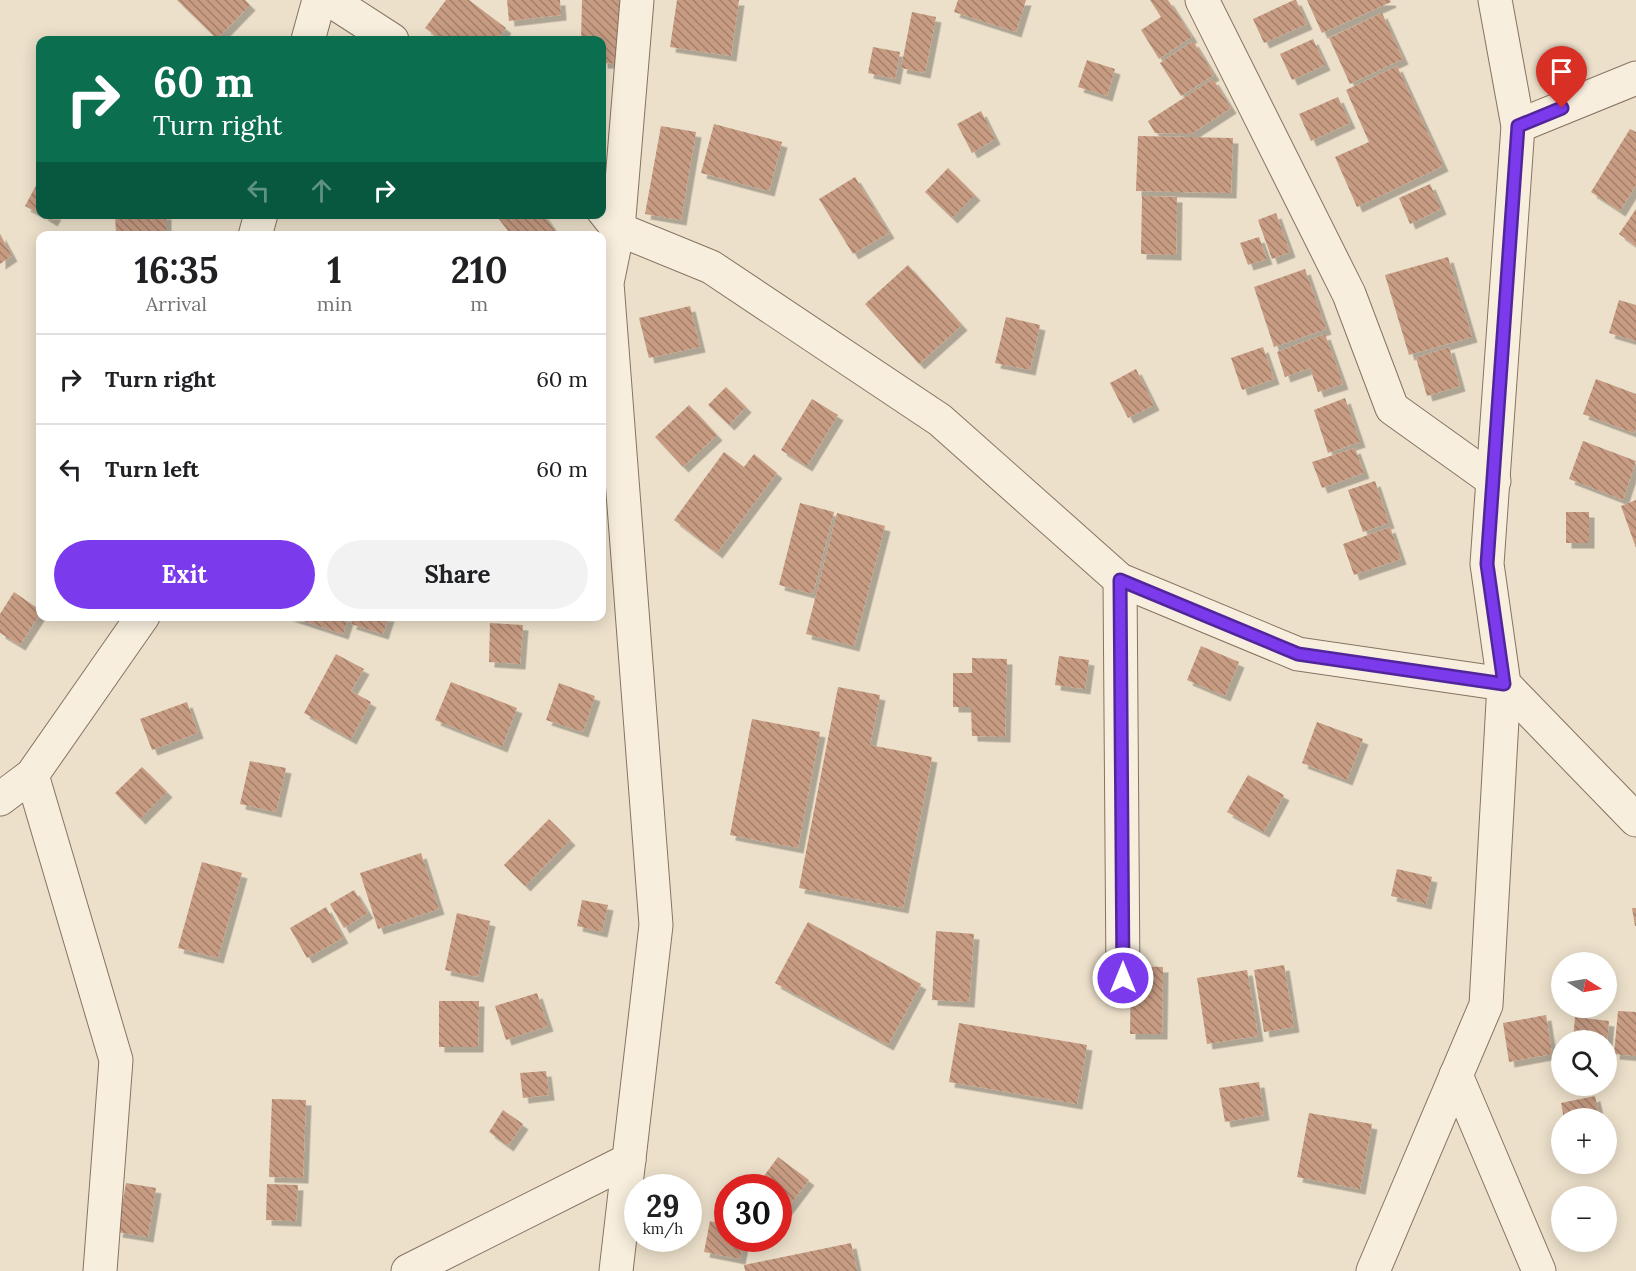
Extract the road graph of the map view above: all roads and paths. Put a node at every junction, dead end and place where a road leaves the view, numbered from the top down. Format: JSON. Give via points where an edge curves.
{"nodes":[{"id":1,"x":319,"y":0,"type":"edge"},
{"id":2,"x":330,"y":0,"type":"edge"},
{"id":3,"x":637,"y":0,"type":"edge"},
{"id":4,"x":1202,"y":0,"type":"edge"},
{"id":5,"x":1495,"y":0,"type":"edge"},
{"id":6,"x":309,"y":36,"type":"edge"},
{"id":7,"x":386,"y":36,"type":"edge"},
{"id":8,"x":1636,"y":78,"type":"edge"},
{"id":9,"x":1518,"y":126,"type":"junction"},
{"id":10,"x":610,"y":219,"type":"edge"},
{"id":11,"x":1494,"y":481,"type":"junction"},
{"id":12,"x":1120,"y":580,"type":"junction"},
{"id":13,"x":140,"y":621,"type":"edge"},
{"id":14,"x":1504,"y":684,"type":"junction"},
{"id":15,"x":32,"y":775,"type":"junction"},
{"id":16,"x":0,"y":799,"type":"edge"},
{"id":17,"x":1636,"y":820,"type":"edge"},
{"id":18,"x":1123,"y":978,"type":"dead end"},
{"id":19,"x":1456,"y":1075,"type":"junction"},
{"id":20,"x":629,"y":1160,"type":"junction"},
{"id":21,"x":100,"y":1271,"type":"edge"},
{"id":22,"x":408,"y":1271,"type":"edge"},
{"id":23,"x":616,"y":1271,"type":"edge"},
{"id":24,"x":1373,"y":1271,"type":"edge"},
{"id":25,"x":1539,"y":1271,"type":"edge"}],
"edges":[{"from":1,"to":6,"type":"street"},
{"from":2,"to":7,"type":"street"},
{"from":3,"to":10,"type":"street"},
{"from":4,"to":11,"type":"street","via":[[1349,294],[1392,408]]},
{"from":5,"to":9,"type":"street"},
{"from":8,"to":9,"type":"street"},
{"from":9,"to":11,"type":"street"},
{"from":10,"to":12,"type":"street","via":[[711,267],[940,420]]},
{"from":10,"to":20,"type":"street","via":[[607,283],[656,925]]},
{"from":11,"to":14,"type":"street","via":[[1487,564]]},
{"from":12,"to":14,"type":"street","via":[[1298,654]]},
{"from":12,"to":18,"type":"street"},
{"from":13,"to":15,"type":"street"},
{"from":14,"to":17,"type":"street"},
{"from":14,"to":19,"type":"street","via":[[1486,1005]]},
{"from":15,"to":16,"type":"street"},
{"from":15,"to":21,"type":"street","via":[[116,1060]]},
{"from":19,"to":24,"type":"street"},
{"from":19,"to":25,"type":"street"},
{"from":20,"to":22,"type":"street"},
{"from":20,"to":23,"type":"street"}]}
